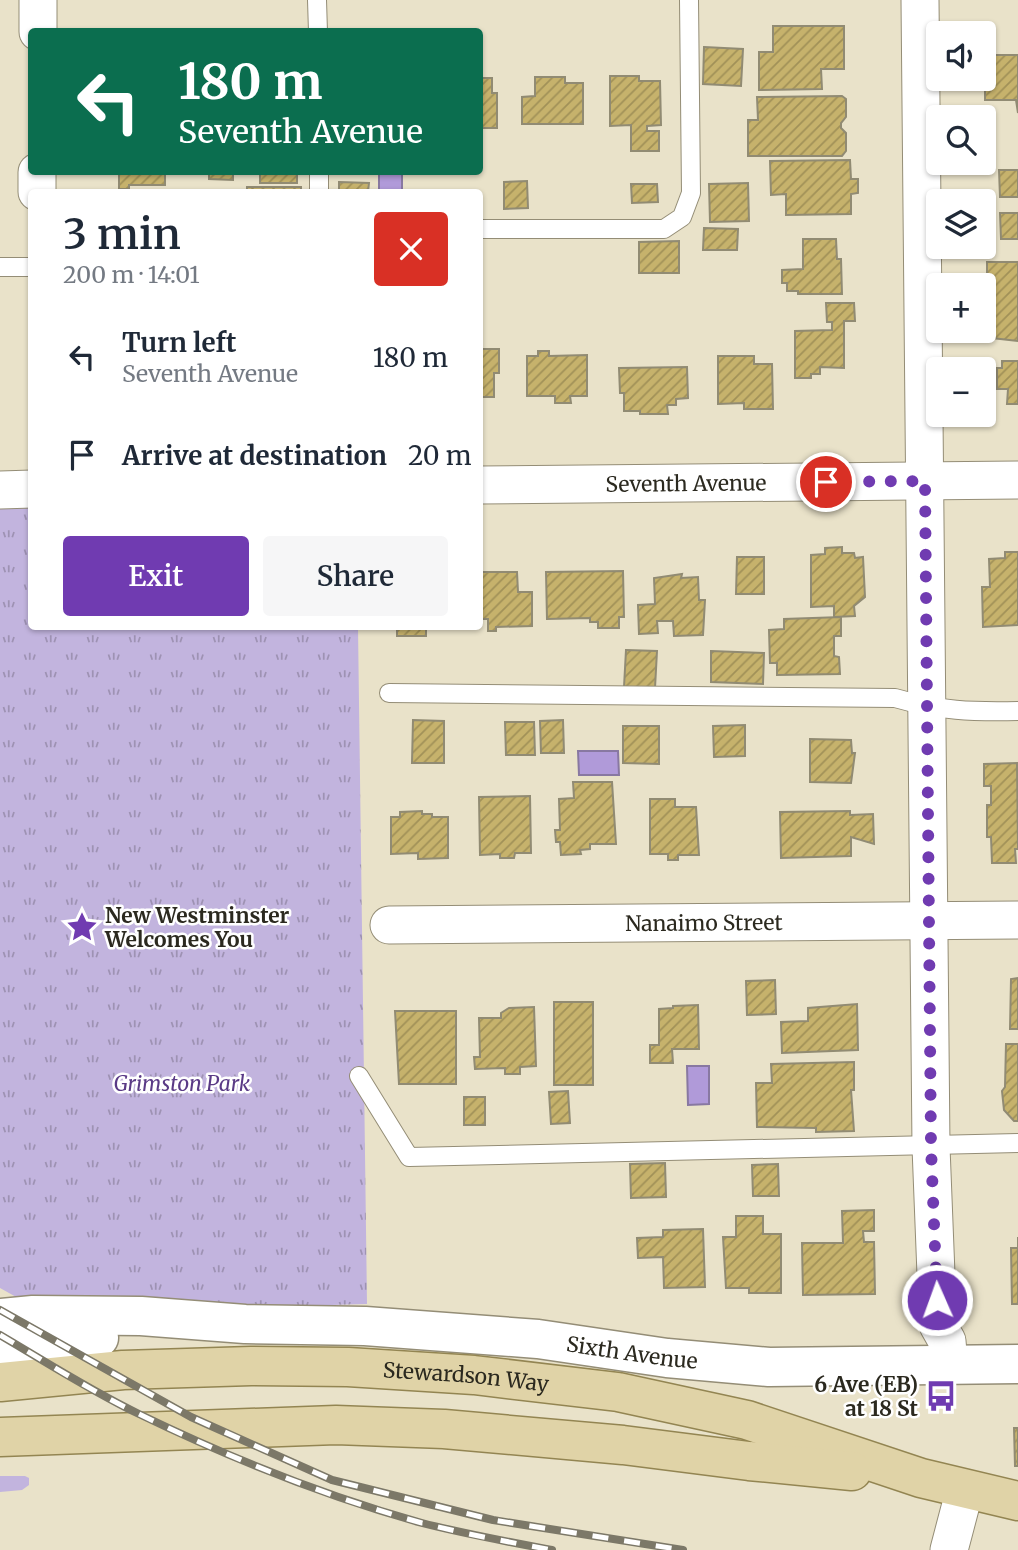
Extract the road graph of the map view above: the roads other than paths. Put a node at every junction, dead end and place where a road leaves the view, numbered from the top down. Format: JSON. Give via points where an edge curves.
{"nodes":[{"id":1,"x":38,"y":0,"type":"edge"},
{"id":2,"x":317,"y":0,"type":"edge"},
{"id":3,"x":689,"y":0,"type":"edge"},
{"id":4,"x":920,"y":0,"type":"edge"},
{"id":5,"x":38,"y":28,"type":"edge"},
{"id":6,"x":318,"y":28,"type":"edge"},
{"id":7,"x":483,"y":229,"type":"edge"},
{"id":8,"x":0,"y":267,"type":"edge"},
{"id":9,"x":28,"y":267,"type":"edge"},
{"id":10,"x":1018,"y":480,"type":"edge"},
{"id":11,"x":925,"y":481,"type":"junction"},
{"id":12,"x":483,"y":485,"type":"edge"},
{"id":13,"x":0,"y":489,"type":"edge"},
{"id":14,"x":28,"y":489,"type":"edge"},
{"id":15,"x":389,"y":693,"type":"dead end"},
{"id":16,"x":927,"y":708,"type":"junction"},
{"id":17,"x":1018,"y":711,"type":"edge"},
{"id":18,"x":1018,"y":920,"type":"edge"},
{"id":19,"x":929,"y":921,"type":"junction"},
{"id":20,"x":389,"y":925,"type":"dead end"},
{"id":21,"x":359,"y":1076,"type":"dead end"},
{"id":22,"x":1018,"y":1143,"type":"edge"},
{"id":23,"x":931,"y":1147,"type":"junction"},
{"id":24,"x":0,"y":1318,"type":"edge"},
{"id":25,"x":245,"y":1324,"type":"junction"},
{"id":26,"x":0,"y":1346,"type":"edge"},
{"id":27,"x":948,"y":1353,"type":"junction"},
{"id":28,"x":1018,"y":1364,"type":"edge"},
{"id":29,"x":0,"y":1382,"type":"edge"},
{"id":30,"x":0,"y":1437,"type":"edge"},
{"id":31,"x":920,"y":1478,"type":"junction"},
{"id":32,"x":965,"y":1489,"type":"junction"},
{"id":33,"x":1018,"y":1501,"type":"edge"},
{"id":34,"x":949,"y":1550,"type":"edge"}],
"edges":[{"from":1,"to":5,"type":"street"},
{"from":2,"to":6,"type":"lane"},
{"from":3,"to":7,"type":"lane","via":[[691,193],[682,217],[664,229]]},
{"from":4,"to":11,"type":"street"},
{"from":8,"to":9,"type":"lane"},
{"from":10,"to":11,"type":"street","name":"Seventh Avenue"},
{"from":11,"to":12,"type":"street","name":"Seventh Avenue"},
{"from":11,"to":16,"type":"street"},
{"from":13,"to":14,"type":"street"},
{"from":15,"to":16,"type":"lane","via":[[895,698]]},
{"from":16,"to":17,"type":"lane"},
{"from":16,"to":19,"type":"street"},
{"from":18,"to":19,"type":"street","name":"Nanaimo Street"},
{"from":19,"to":20,"type":"street","name":"Nanaimo Street"},
{"from":19,"to":23,"type":"street"},
{"from":21,"to":23,"type":"lane","via":[[409,1157]]},
{"from":22,"to":23,"type":"lane"},
{"from":23,"to":27,"type":"street","via":[[938,1325]]},
{"from":24,"to":25,"type":"street","name":"Sixth Avenue","via":[[141,1316]]},
{"from":25,"to":26,"type":"street","name":"Sixth Avenue"},
{"from":25,"to":27,"type":"street","name":"Sixth Avenue","via":[[365,1326],[538,1339],[769,1367]]},
{"from":27,"to":28,"type":"street","name":"Sixth Avenue"},
{"from":29,"to":31,"type":"main road","name":"Stewardson Way","via":[[123,1370],[251,1366],[474,1375],[618,1392],[747,1420]]},
{"from":30,"to":31,"type":"main road","name":"Stewardson Way","via":[[336,1425],[444,1429]]},
{"from":31,"to":32,"type":"main road","name":"Stewardson Way"},
{"from":32,"to":33,"type":"main road","name":"Stewardson Way"},
{"from":32,"to":34,"type":"street"}]}
